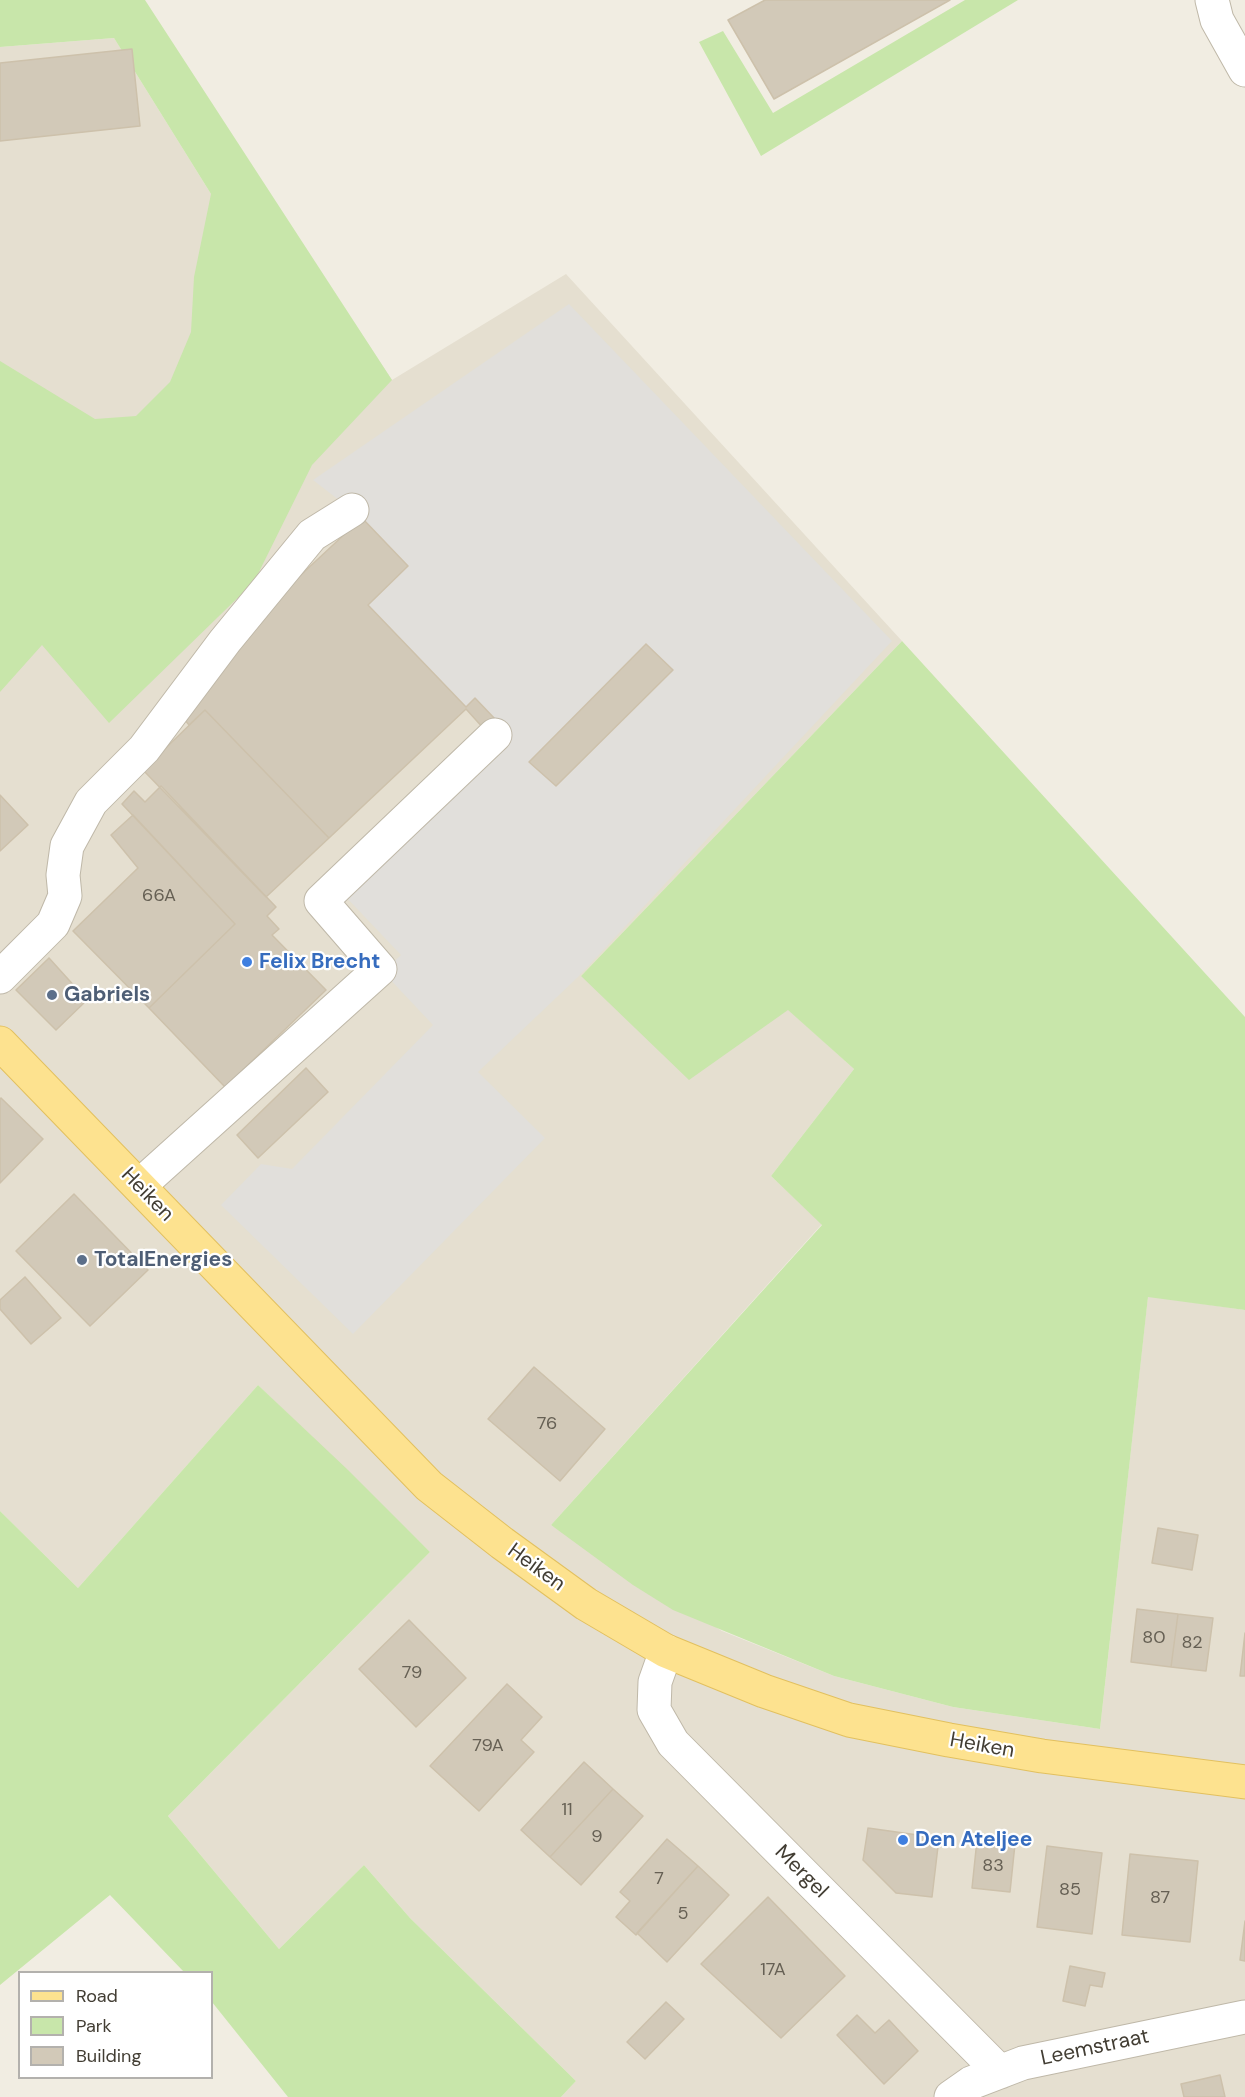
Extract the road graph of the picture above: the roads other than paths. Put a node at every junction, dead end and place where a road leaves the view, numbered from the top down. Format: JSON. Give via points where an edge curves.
{"nodes":[{"id":1,"x":1212,"y":0,"type":"edge"},
{"id":2,"x":1245,"y":70,"type":"edge"},
{"id":3,"x":352,"y":510,"type":"dead end"},
{"id":4,"x":495,"y":735,"type":"dead end"},
{"id":5,"x":0,"y":977,"type":"edge"},
{"id":6,"x":0,"y":1042,"type":"edge"},
{"id":7,"x":139,"y":1186,"type":"junction"},
{"id":8,"x":666,"y":1651,"type":"junction"},
{"id":9,"x":1245,"y":1782,"type":"edge"},
{"id":10,"x":1245,"y":2017,"type":"edge"},
{"id":11,"x":1000,"y":2072,"type":"junction"},
{"id":12,"x":951,"y":2097,"type":"edge"}],
"edges":[{"from":1,"to":2,"type":"street","via":[[1217,20]]},
{"from":3,"to":5,"type":"street","via":[[312,535],[144,749],[91,802],[67,846],[65,896],[52,924]]},
{"from":4,"to":7,"type":"street","via":[[321,901],[380,969]]},
{"from":6,"to":7,"type":"main road","name":"Heiken"},
{"from":7,"to":8,"type":"main road","name":"Heiken","via":[[429,1486],[586,1604]]},
{"from":8,"to":9,"type":"main road","name":"Heiken","via":[[849,1720],[1042,1756]]},
{"from":8,"to":11,"type":"street","name":"Mergel","via":[[655,1682],[654,1710],[672,1743]]},
{"from":10,"to":11,"type":"street","name":"Leemstraat","via":[[1023,2063]]},
{"from":11,"to":12,"type":"street","name":"Leemstraat","via":[[971,2083]]}]}
